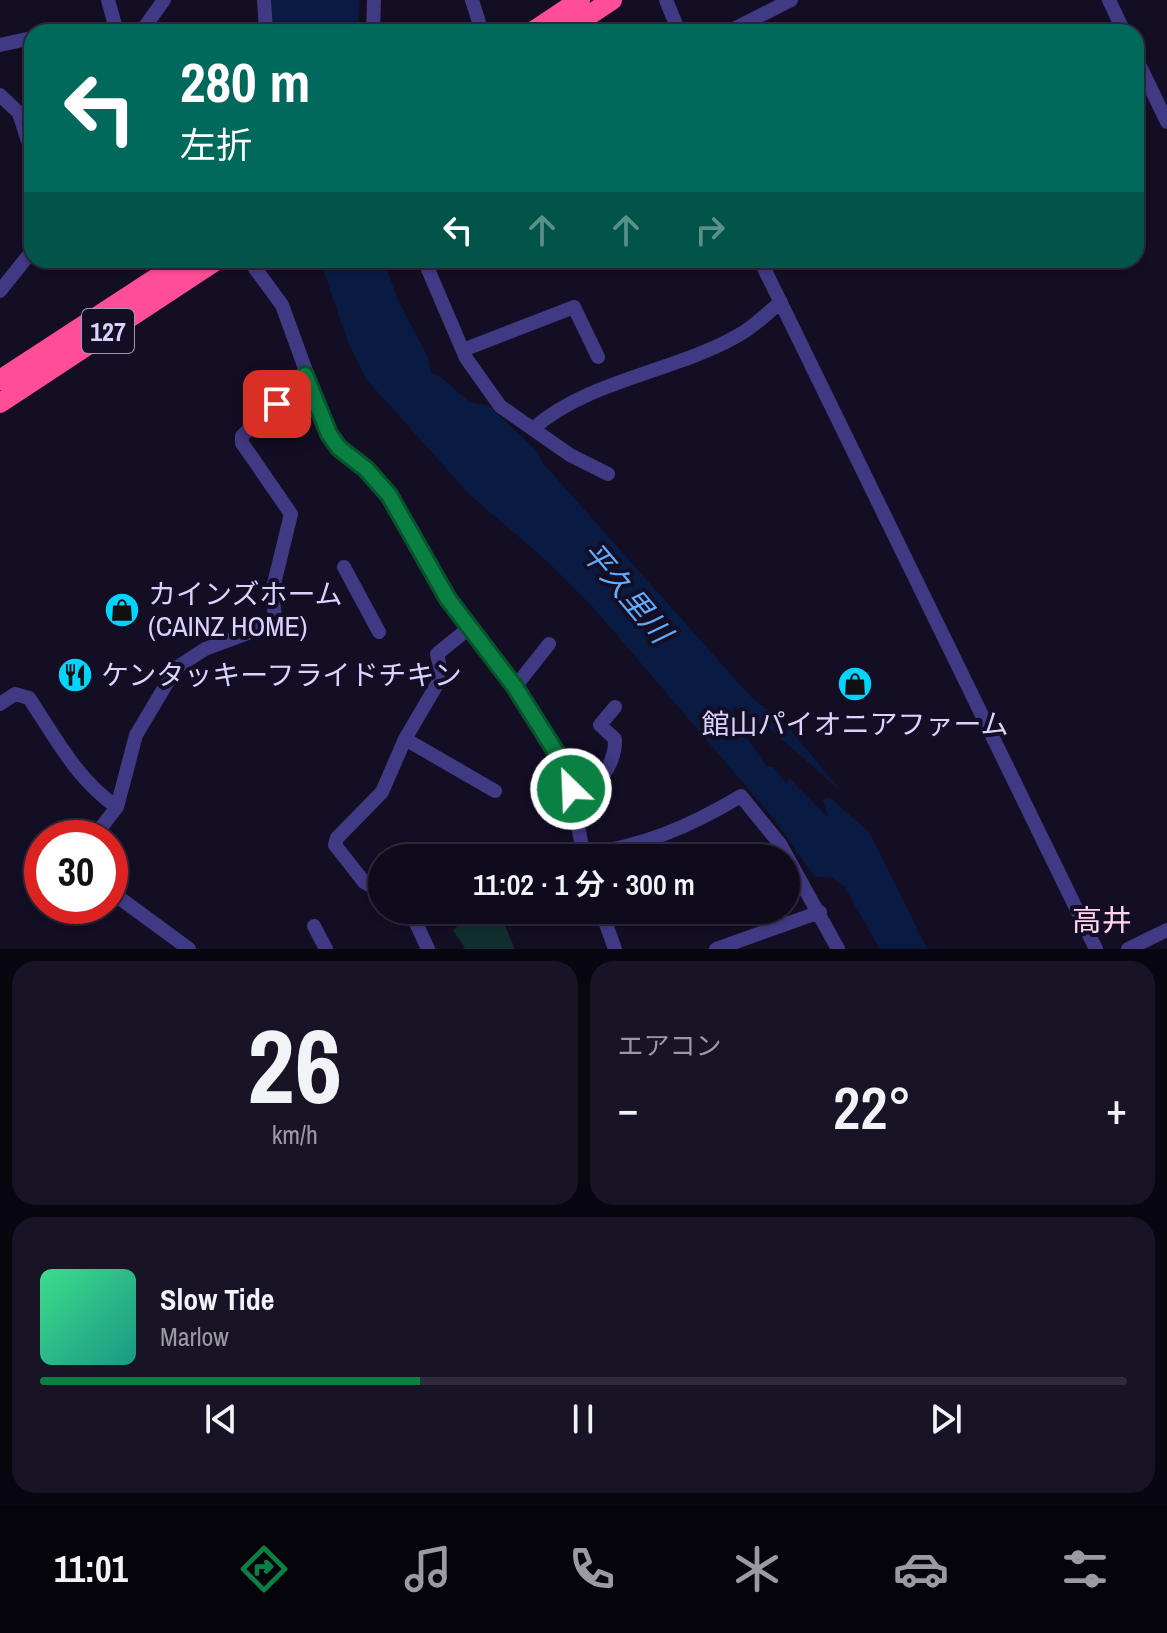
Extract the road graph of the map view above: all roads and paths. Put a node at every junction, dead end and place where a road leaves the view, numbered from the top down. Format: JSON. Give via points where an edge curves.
{"nodes":[{"id":1,"x":108,"y":0,"type":"edge"},
{"id":2,"x":164,"y":0,"type":"edge"},
{"id":3,"x":264,"y":0,"type":"edge"},
{"id":4,"x":374,"y":0,"type":"edge"},
{"id":5,"x":472,"y":0,"type":"edge"},
{"id":6,"x":580,"y":0,"type":"edge"},
{"id":7,"x":612,"y":0,"type":"edge"},
{"id":8,"x":666,"y":0,"type":"edge"},
{"id":9,"x":791,"y":0,"type":"edge"},
{"id":10,"x":1109,"y":0,"type":"edge"},
{"id":11,"x":115,"y":24,"type":"edge"},
{"id":12,"x":147,"y":24,"type":"edge"},
{"id":13,"x":266,"y":24,"type":"edge"},
{"id":14,"x":373,"y":24,"type":"edge"},
{"id":15,"x":480,"y":24,"type":"edge"},
{"id":16,"x":544,"y":24,"type":"edge"},
{"id":17,"x":576,"y":24,"type":"edge"},
{"id":18,"x":676,"y":24,"type":"edge"},
{"id":19,"x":744,"y":24,"type":"edge"},
{"id":20,"x":1120,"y":24,"type":"edge"},
{"id":21,"x":24,"y":40,"type":"edge"},
{"id":22,"x":0,"y":45,"type":"edge"},
{"id":23,"x":1144,"y":75,"type":"edge"},
{"id":24,"x":0,"y":95,"type":"edge"},
{"id":25,"x":1167,"y":122,"type":"edge"},
{"id":26,"x":24,"y":129,"type":"edge"},
{"id":27,"x":24,"y":261,"type":"edge"},
{"id":28,"x":172,"y":268,"type":"edge"},
{"id":29,"x":205,"y":268,"type":"edge"},
{"id":30,"x":255,"y":268,"type":"edge"},
{"id":31,"x":427,"y":268,"type":"edge"},
{"id":32,"x":764,"y":268,"type":"edge"},
{"id":33,"x":0,"y":291,"type":"edge"},
{"id":34,"x":781,"y":302,"type":"junction"},
{"id":35,"x":463,"y":350,"type":"junction"},
{"id":36,"x":598,"y":357,"type":"dead end"},
{"id":37,"x":305,"y":375,"type":"junction"},
{"id":38,"x":0,"y":380,"type":"edge"},
{"id":39,"x":0,"y":403,"type":"edge"},
{"id":40,"x":534,"y":428,"type":"junction"},
{"id":41,"x":608,"y":474,"type":"dead end"},
{"id":42,"x":344,"y":567,"type":"dead end"},
{"id":43,"x":469,"y":628,"type":"junction"},
{"id":44,"x":379,"y":632,"type":"dead end"},
{"id":45,"x":549,"y":644,"type":"dead end"},
{"id":46,"x":515,"y":687,"type":"junction"},
{"id":47,"x":0,"y":704,"type":"edge"},
{"id":48,"x":615,"y":707,"type":"dead end"},
{"id":49,"x":405,"y":739,"type":"junction"},
{"id":50,"x":495,"y":791,"type":"dead end"},
{"id":51,"x":574,"y":806,"type":"junction"},
{"id":52,"x":117,"y":807,"type":"junction"},
{"id":53,"x":107,"y":820,"type":"edge"},
{"id":54,"x":581,"y":844,"type":"edge"},
{"id":55,"x":640,"y":844,"type":"edge"},
{"id":56,"x":780,"y":844,"type":"edge"},
{"id":57,"x":800,"y":878,"type":"edge"},
{"id":58,"x":368,"y":884,"type":"edge"},
{"id":59,"x":128,"y":904,"type":"edge"},
{"id":60,"x":820,"y":912,"type":"junction"},
{"id":61,"x":416,"y":924,"type":"edge"},
{"id":62,"x":606,"y":924,"type":"edge"},
{"id":63,"x":314,"y":926,"type":"dead end"},
{"id":64,"x":1167,"y":930,"type":"edge"},
{"id":65,"x":739,"y":945,"type":"edge"},
{"id":66,"x":189,"y":949,"type":"edge"},
{"id":67,"x":326,"y":949,"type":"edge"},
{"id":68,"x":428,"y":949,"type":"edge"},
{"id":69,"x":615,"y":949,"type":"edge"},
{"id":70,"x":716,"y":949,"type":"edge"},
{"id":71,"x":838,"y":949,"type":"edge"},
{"id":72,"x":1096,"y":949,"type":"edge"},
{"id":73,"x":1128,"y":949,"type":"edge"}],
"edges":[{"from":1,"to":11,"type":"street"},
{"from":2,"to":12,"type":"street"},
{"from":3,"to":13,"type":"street"},
{"from":4,"to":14,"type":"street"},
{"from":5,"to":15,"type":"street"},
{"from":6,"to":16,"type":"highway"},
{"from":7,"to":17,"type":"highway"},
{"from":8,"to":18,"type":"street"},
{"from":9,"to":19,"type":"street"},
{"from":10,"to":20,"type":"street"},
{"from":21,"to":22,"type":"street"},
{"from":23,"to":25,"type":"street"},
{"from":24,"to":26,"type":"street","via":[[19,113]]},
{"from":27,"to":33,"type":"street"},
{"from":28,"to":38,"type":"highway","number":"127"},
{"from":29,"to":39,"type":"highway","number":"127"},
{"from":30,"to":37,"type":"street","via":[[282,305]]},
{"from":31,"to":35,"type":"street"},
{"from":32,"to":34,"type":"street"},
{"from":34,"to":40,"type":"street","via":[[739,336],[577,401]]},
{"from":34,"to":72,"type":"street"},
{"from":35,"to":36,"type":"street","via":[[574,307]]},
{"from":35,"to":40,"type":"street","via":[[500,406]]},
{"from":37,"to":43,"type":"street","via":[[329,434],[389,495]]},
{"from":37,"to":52,"type":"street","via":[[242,436],[291,514],[272,592],[275,617],[176,668],[136,735]]},
{"from":40,"to":41,"type":"street"},
{"from":42,"to":44,"type":"street"},
{"from":43,"to":46,"type":"street"},
{"from":43,"to":49,"type":"street","via":[[437,654],[442,676]]},
{"from":45,"to":46,"type":"street"},
{"from":46,"to":51,"type":"street","via":[[568,771]]},
{"from":47,"to":52,"type":"street","via":[[15,694],[29,698],[80,775]]},
{"from":48,"to":51,"type":"street","via":[[600,725],[615,739],[616,751],[590,793]]},
{"from":49,"to":50,"type":"street"},
{"from":49,"to":58,"type":"street","via":[[382,792],[335,845]]},
{"from":51,"to":54,"type":"street"},
{"from":52,"to":53,"type":"street"},
{"from":55,"to":56,"type":"street","via":[[673,834],[741,796]]},
{"from":57,"to":60,"type":"street"},
{"from":59,"to":66,"type":"street"},
{"from":60,"to":65,"type":"street"},
{"from":60,"to":71,"type":"street"},
{"from":61,"to":68,"type":"street"},
{"from":62,"to":69,"type":"street"},
{"from":63,"to":67,"type":"street"},
{"from":64,"to":73,"type":"street"},
{"from":65,"to":70,"type":"street"}]}
